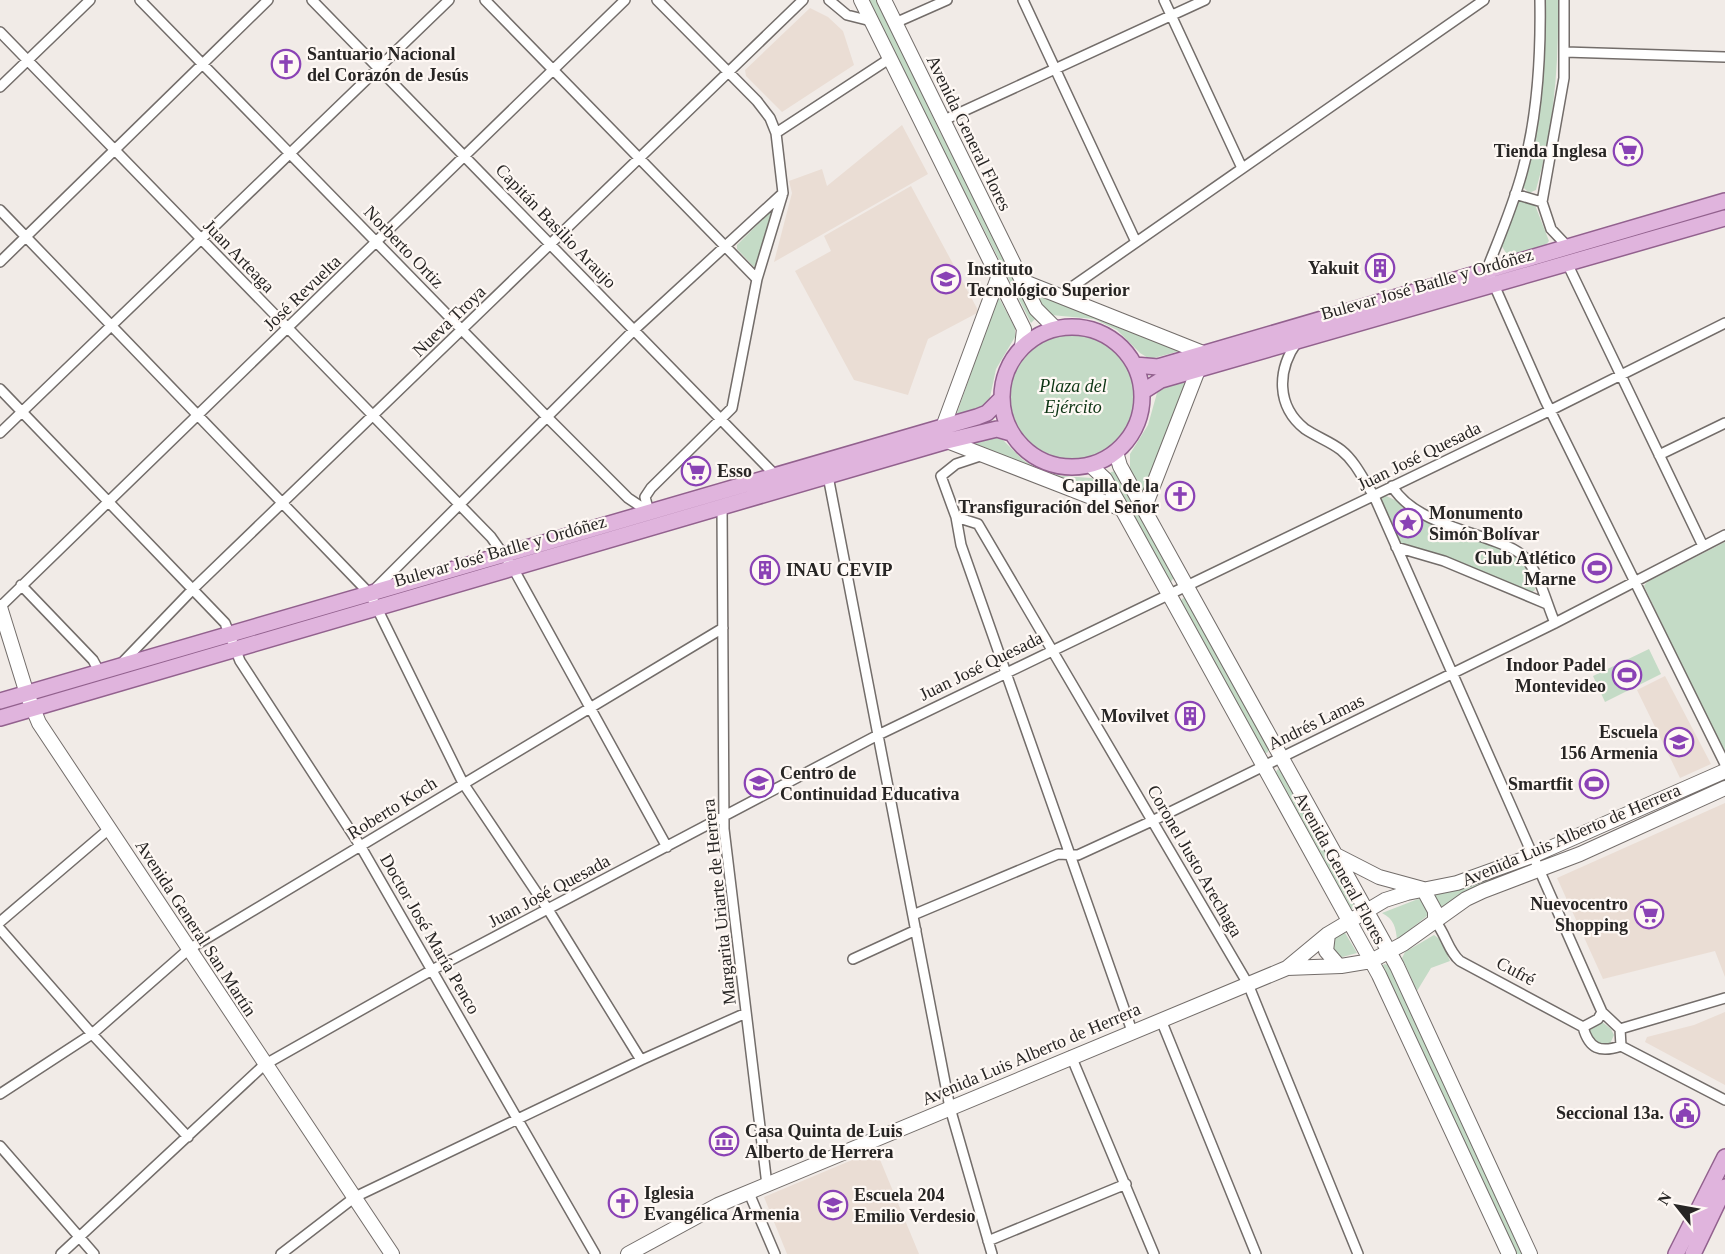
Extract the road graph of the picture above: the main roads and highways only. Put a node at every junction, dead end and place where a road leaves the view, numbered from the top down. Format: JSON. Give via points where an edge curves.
{"nodes":[{"id":1,"x":861,"y":0,"type":"edge"},
{"id":2,"x":884,"y":0,"type":"edge"},
{"id":3,"x":1725,"y":201,"type":"edge"},
{"id":4,"x":1725,"y":218,"type":"edge"},
{"id":5,"x":998,"y":278,"type":"junction"},
{"id":6,"x":1022,"y":281,"type":"junction"},
{"id":7,"x":1055,"y":328,"type":"junction"},
{"id":8,"x":1022,"y":347,"type":"junction"},
{"id":9,"x":1203,"y":353,"type":"junction"},
{"id":10,"x":1135,"y":365,"type":"junction"},
{"id":11,"x":1198,"y":369,"type":"junction"},
{"id":12,"x":1142,"y":392,"type":"junction"},
{"id":13,"x":1001,"y":399,"type":"junction"},
{"id":14,"x":1011,"y":433,"type":"junction"},
{"id":15,"x":945,"y":434,"type":"junction"},
{"id":16,"x":1116,"y":452,"type":"junction"},
{"id":17,"x":1090,"y":465,"type":"junction"},
{"id":18,"x":1122,"y":509,"type":"junction"},
{"id":19,"x":1144,"y":509,"type":"junction"},
{"id":20,"x":374,"y":600,"type":"junction"},
{"id":21,"x":0,"y":607,"type":"edge"},
{"id":22,"x":233,"y":642,"type":"junction"},
{"id":23,"x":29,"y":701,"type":"junction"},
{"id":24,"x":0,"y":702,"type":"edge"},
{"id":25,"x":0,"y":718,"type":"edge"},
{"id":26,"x":1725,"y":771,"type":"edge"},
{"id":27,"x":1725,"y":788,"type":"edge"},
{"id":28,"x":1334,"y":853,"type":"junction"},
{"id":29,"x":1424,"y":889,"type":"junction"},
{"id":30,"x":1366,"y":911,"type":"junction"},
{"id":31,"x":1349,"y":921,"type":"junction"},
{"id":32,"x":1435,"y":921,"type":"junction"},
{"id":33,"x":1328,"y":933,"type":"junction"},
{"id":34,"x":1389,"y":951,"type":"junction"},
{"id":35,"x":1371,"y":961,"type":"junction"},
{"id":36,"x":1339,"y":966,"type":"junction"},
{"id":37,"x":1287,"y":968,"type":"junction"},
{"id":38,"x":1725,"y":1157,"type":"edge"},
{"id":39,"x":1725,"y":1187,"type":"edge"},
{"id":40,"x":1696,"y":1253,"type":"edge"},
{"id":41,"x":392,"y":1254,"type":"edge"},
{"id":42,"x":628,"y":1254,"type":"edge"},
{"id":43,"x":1509,"y":1254,"type":"edge"},
{"id":44,"x":1530,"y":1254,"type":"edge"},
{"id":45,"x":1676,"y":1254,"type":"edge"}],
"edges":[{"from":1,"to":5,"type":"main road"},
{"from":2,"to":6,"type":"main road","name":"Avenida General Flores"},
{"from":3,"to":9,"type":"main road","name":"Bulevar José Batlle y Ordóñez"},
{"from":4,"to":11,"type":"main road","name":"Bulevar José Batlle y Ordóñez"},
{"from":5,"to":8,"type":"main road","via":[[1024,329]]},
{"from":5,"to":15,"type":"main road"},
{"from":6,"to":7,"type":"main road","name":"Avenida General Flores","via":[[1036,309]]},
{"from":6,"to":9,"type":"main road"},
{"from":7,"to":8,"type":"main road"},
{"from":7,"to":10,"type":"main road","via":[[1076,326],[1096,331],[1115,341]]},
{"from":8,"to":13,"type":"main road","via":[[1006,371]]},
{"from":9,"to":10,"type":"main road","name":"Bulevar José Batlle y Ordóñez","via":[[1158,367]]},
{"from":10,"to":12,"type":"main road"},
{"from":11,"to":12,"type":"main road","name":"Bulevar José Batlle y Ordóñez","via":[[1161,380]]},
{"from":11,"to":19,"type":"main road"},
{"from":12,"to":16,"type":"main road","via":[[1138,420]]},
{"from":13,"to":14,"type":"main road"},
{"from":13,"to":15,"type":"main road","name":"Bulevar José Batlle y Ordóñez","via":[[987,413]]},
{"from":14,"to":15,"type":"main road","name":"Bulevar José Batlle y Ordóñez","via":[[997,429]]},
{"from":14,"to":17,"type":"main road","via":[[1024,449],[1050,464],[1070,468]]},
{"from":15,"to":18,"type":"main road","via":[[980,456]]},
{"from":15,"to":20,"type":"main road","name":"Bulevar José Batlle y Ordóñez","via":[[775,476],[504,554]]},
{"from":15,"to":20,"type":"main road","name":"Bulevar José Batlle y Ordóñez","via":[[828,476],[513,568]]},
{"from":16,"to":17,"type":"main road"},
{"from":16,"to":19,"type":"main road","name":"Avenida General Flores"},
{"from":17,"to":18,"type":"main road","name":"Avenida General Flores","via":[[1105,479]]},
{"from":18,"to":31,"type":"main road","name":"Avenida General Flores"},
{"from":19,"to":28,"type":"main road","name":"Avenida General Flores"},
{"from":20,"to":22,"type":"main road","name":"Bulevar José Batlle y Ordóñez"},
{"from":21,"to":23,"type":"main road","name":"Avenida General San Martín"},
{"from":22,"to":23,"type":"main road","name":"Bulevar José Batlle y Ordóñez"},
{"from":22,"to":23,"type":"main road","name":"Bulevar José Batlle y Ordóñez","via":[[119,667]]},
{"from":23,"to":24,"type":"main road","name":"Bulevar José Batlle y Ordóñez"},
{"from":23,"to":25,"type":"main road","name":"Bulevar José Batlle y Ordóñez"},
{"from":23,"to":41,"type":"main road","name":"Avenida General San Martín","via":[[39,723]]},
{"from":26,"to":29,"type":"main road","name":"Avenida Luis Alberto de Herrera","via":[[1532,856],[1457,883]]},
{"from":27,"to":32,"type":"main road","name":"Avenida Luis Alberto de Herrera","via":[[1539,871],[1483,891]]},
{"from":28,"to":29,"type":"main road","name":"Avenida Luis Alberto de Herrera","via":[[1379,877]]},
{"from":28,"to":30,"type":"main road","name":"Avenida General Flores"},
{"from":29,"to":30,"type":"main road","name":"Avenida Luis Alberto de Herrera","via":[[1385,900]]},
{"from":29,"to":32,"type":"main road","name":"Cufré","via":[[1435,911]]},
{"from":30,"to":31,"type":"main road","name":"Avenida Luis Alberto de Herrera"},
{"from":30,"to":34,"type":"main road","name":"Avenida General Flores"},
{"from":31,"to":33,"type":"main road","name":"Avenida Luis Alberto de Herrera"},
{"from":31,"to":35,"type":"main road","name":"Avenida General Flores"},
{"from":32,"to":34,"type":"main road","name":"Avenida Luis Alberto de Herrera"},
{"from":33,"to":36,"type":"main road","via":[[1326,951]]},
{"from":33,"to":37,"type":"main road","name":"Avenida Luis Alberto de Herrera"},
{"from":34,"to":35,"type":"main road","name":"Avenida Luis Alberto de Herrera"},
{"from":34,"to":44,"type":"main road","name":"Avenida General Flores"},
{"from":35,"to":36,"type":"main road","name":"Avenida Luis Alberto de Herrera"},
{"from":35,"to":43,"type":"main road","name":"Avenida General Flores"},
{"from":36,"to":37,"type":"main road","name":"Avenida Luis Alberto de Herrera"},
{"from":37,"to":42,"type":"main road","name":"Avenida Luis Alberto de Herrera","via":[[690,1218]]},
{"from":38,"to":45,"type":"main road"},
{"from":39,"to":40,"type":"main road"}]}
